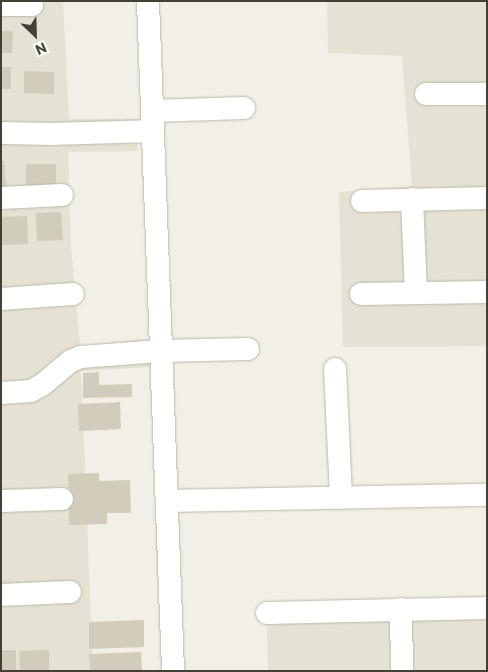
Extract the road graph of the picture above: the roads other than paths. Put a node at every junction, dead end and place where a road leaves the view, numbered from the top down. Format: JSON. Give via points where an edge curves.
{"nodes":[{"id":1,"x":148,"y":1,"type":"edge"},
{"id":2,"x":1,"y":5,"type":"edge"},
{"id":3,"x":32,"y":6,"type":"dead end"},
{"id":4,"x":426,"y":94,"type":"dead end"},
{"id":5,"x":487,"y":94,"type":"edge"},
{"id":6,"x":244,"y":108,"type":"dead end"},
{"id":7,"x":152,"y":121,"type":"junction"},
{"id":8,"x":1,"y":133,"type":"edge"},
{"id":9,"x":62,"y":195,"type":"dead end"},
{"id":10,"x":1,"y":198,"type":"edge"},
{"id":11,"x":487,"y":198,"type":"edge"},
{"id":12,"x":412,"y":200,"type":"junction"},
{"id":13,"x":362,"y":201,"type":"dead end"},
{"id":14,"x":487,"y":292,"type":"edge"},
{"id":15,"x":416,"y":293,"type":"junction"},
{"id":16,"x":73,"y":294,"type":"dead end"},
{"id":17,"x":361,"y":294,"type":"dead end"},
{"id":18,"x":1,"y":299,"type":"edge"},
{"id":19,"x":248,"y":349,"type":"dead end"},
{"id":20,"x":160,"y":351,"type":"junction"},
{"id":21,"x":335,"y":369,"type":"dead end"},
{"id":22,"x":1,"y":394,"type":"edge"},
{"id":23,"x":487,"y":495,"type":"edge"},
{"id":24,"x":341,"y":498,"type":"junction"},
{"id":25,"x":62,"y":499,"type":"dead end"},
{"id":26,"x":1,"y":501,"type":"edge"},
{"id":27,"x":167,"y":501,"type":"junction"},
{"id":28,"x":70,"y":592,"type":"dead end"},
{"id":29,"x":1,"y":595,"type":"edge"},
{"id":30,"x":487,"y":608,"type":"edge"},
{"id":31,"x":401,"y":609,"type":"junction"},
{"id":32,"x":267,"y":613,"type":"dead end"},
{"id":33,"x":173,"y":671,"type":"edge"},
{"id":34,"x":402,"y":671,"type":"edge"}],
"edges":[{"from":1,"to":7,"type":"street"},
{"from":2,"to":3,"type":"street"},
{"from":4,"to":5,"type":"street"},
{"from":6,"to":7,"type":"street"},
{"from":7,"to":8,"type":"street","via":[[52,134]]},
{"from":7,"to":20,"type":"street"},
{"from":9,"to":10,"type":"street"},
{"from":11,"to":12,"type":"street"},
{"from":12,"to":13,"type":"street"},
{"from":12,"to":15,"type":"street"},
{"from":14,"to":15,"type":"street"},
{"from":15,"to":17,"type":"street"},
{"from":16,"to":18,"type":"street"},
{"from":19,"to":20,"type":"street"},
{"from":20,"to":22,"type":"street","via":[[81,357],[70,361],[31,391]]},
{"from":20,"to":27,"type":"street"},
{"from":21,"to":24,"type":"street"},
{"from":23,"to":24,"type":"street"},
{"from":24,"to":27,"type":"street"},
{"from":25,"to":26,"type":"street"},
{"from":27,"to":33,"type":"street"},
{"from":28,"to":29,"type":"street"},
{"from":30,"to":31,"type":"street"},
{"from":31,"to":32,"type":"street"},
{"from":31,"to":34,"type":"street"}]}
